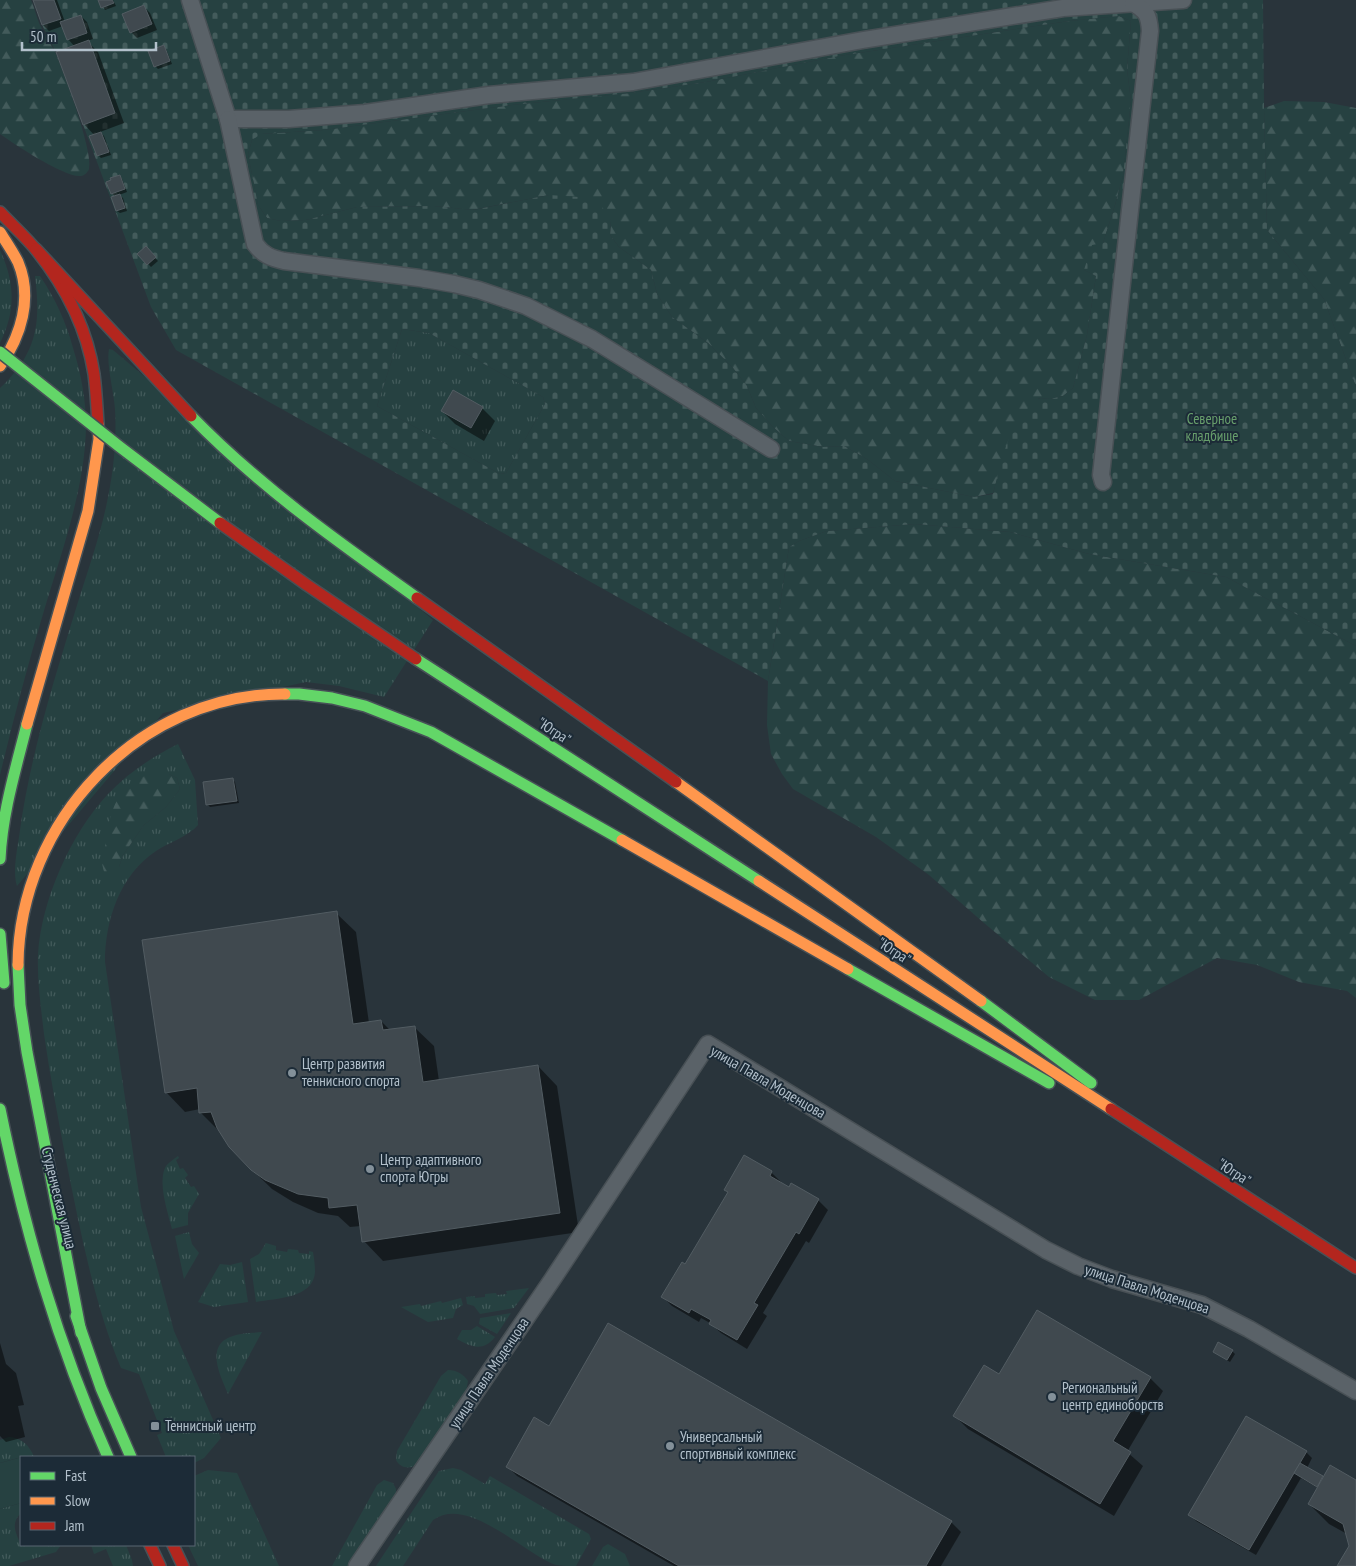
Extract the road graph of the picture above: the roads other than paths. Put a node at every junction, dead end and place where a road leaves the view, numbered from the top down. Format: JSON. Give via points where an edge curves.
{"nodes":[{"id":1,"x":190,"y":0,"type":"edge"},
{"id":2,"x":1183,"y":0,"type":"edge"},
{"id":3,"x":1133,"y":3,"type":"junction"},
{"id":4,"x":228,"y":119,"type":"junction"},
{"id":5,"x":0,"y":212,"type":"edge"},
{"id":6,"x":0,"y":232,"type":"edge"},
{"id":7,"x":36,"y":249,"type":"junction"},
{"id":8,"x":0,"y":352,"type":"edge"},
{"id":9,"x":0,"y":366,"type":"edge"},
{"id":10,"x":771,"y":449,"type":"dead end"},
{"id":11,"x":1103,"y":482,"type":"dead end"},
{"id":12,"x":0,"y":859,"type":"edge"},
{"id":13,"x":0,"y":934,"type":"edge"},
{"id":14,"x":6,"y":997,"type":"dead end"},
{"id":15,"x":0,"y":1109,"type":"edge"},
{"id":16,"x":1221,"y":1181,"type":"junction"},
{"id":17,"x":47,"y":1216,"type":"dead end"},
{"id":18,"x":1356,"y":1268,"type":"edge"},
{"id":19,"x":81,"y":1333,"type":"junction"},
{"id":20,"x":1356,"y":1391,"type":"edge"},
{"id":21,"x":108,"y":1456,"type":"edge"},
{"id":22,"x":131,"y":1456,"type":"edge"},
{"id":23,"x":150,"y":1546,"type":"edge"},
{"id":24,"x":173,"y":1546,"type":"edge"},
{"id":25,"x":160,"y":1566,"type":"edge"},
{"id":26,"x":183,"y":1566,"type":"edge"},
{"id":27,"x":357,"y":1566,"type":"edge"}],
"edges":[{"from":1,"to":4,"type":"street"},
{"from":2,"to":3,"type":"street"},
{"from":3,"to":4,"type":"street","via":[[1063,8],[632,82],[489,96],[365,113],[289,119]]},
{"from":3,"to":11,"type":"street","via":[[1145,10],[1150,32],[1111,374]]},
{"from":4,"to":10,"type":"street","via":[[255,244],[262,252],[284,261],[454,284],[526,306],[592,339]]},
{"from":5,"to":7,"type":"main road"},
{"from":6,"to":9,"type":"main road","via":[[19,267],[25,296],[21,328]]},
{"from":7,"to":12,"type":"main road","via":[[71,302],[88,348],[94,374],[99,439],[88,511],[28,720],[6,812]]},
{"from":7,"to":16,"type":"main road","via":[[216,442],[320,529],[899,941]]},
{"from":8,"to":16,"type":"main road","name":"\"Югра\"","bridge":true,"via":[[236,534],[326,599]]},
{"from":13,"to":14,"type":"main road"},
{"from":15,"to":21,"type":"main road","via":[[40,1276],[69,1362]]},
{"from":16,"to":18,"type":"main road","name":"\"Югра\""},
{"from":16,"to":19,"type":"main road","via":[[431,732],[358,703],[313,694],[258,694],[195,710],[148,733],[120,752],[98,773],[63,819],[41,861],[28,899],[18,957],[23,1026]]},
{"from":17,"to":19,"type":"main road","name":"Студенческая улица"},
{"from":19,"to":22,"type":"main road","name":"Студенческая улица"},
{"from":20,"to":27,"type":"street","name":"улица Павла Моденцова","via":[[1208,1308],[1112,1279],[1046,1250],[708,1044]]},
{"from":23,"to":25,"type":"main road"},
{"from":24,"to":26,"type":"main road"}]}
